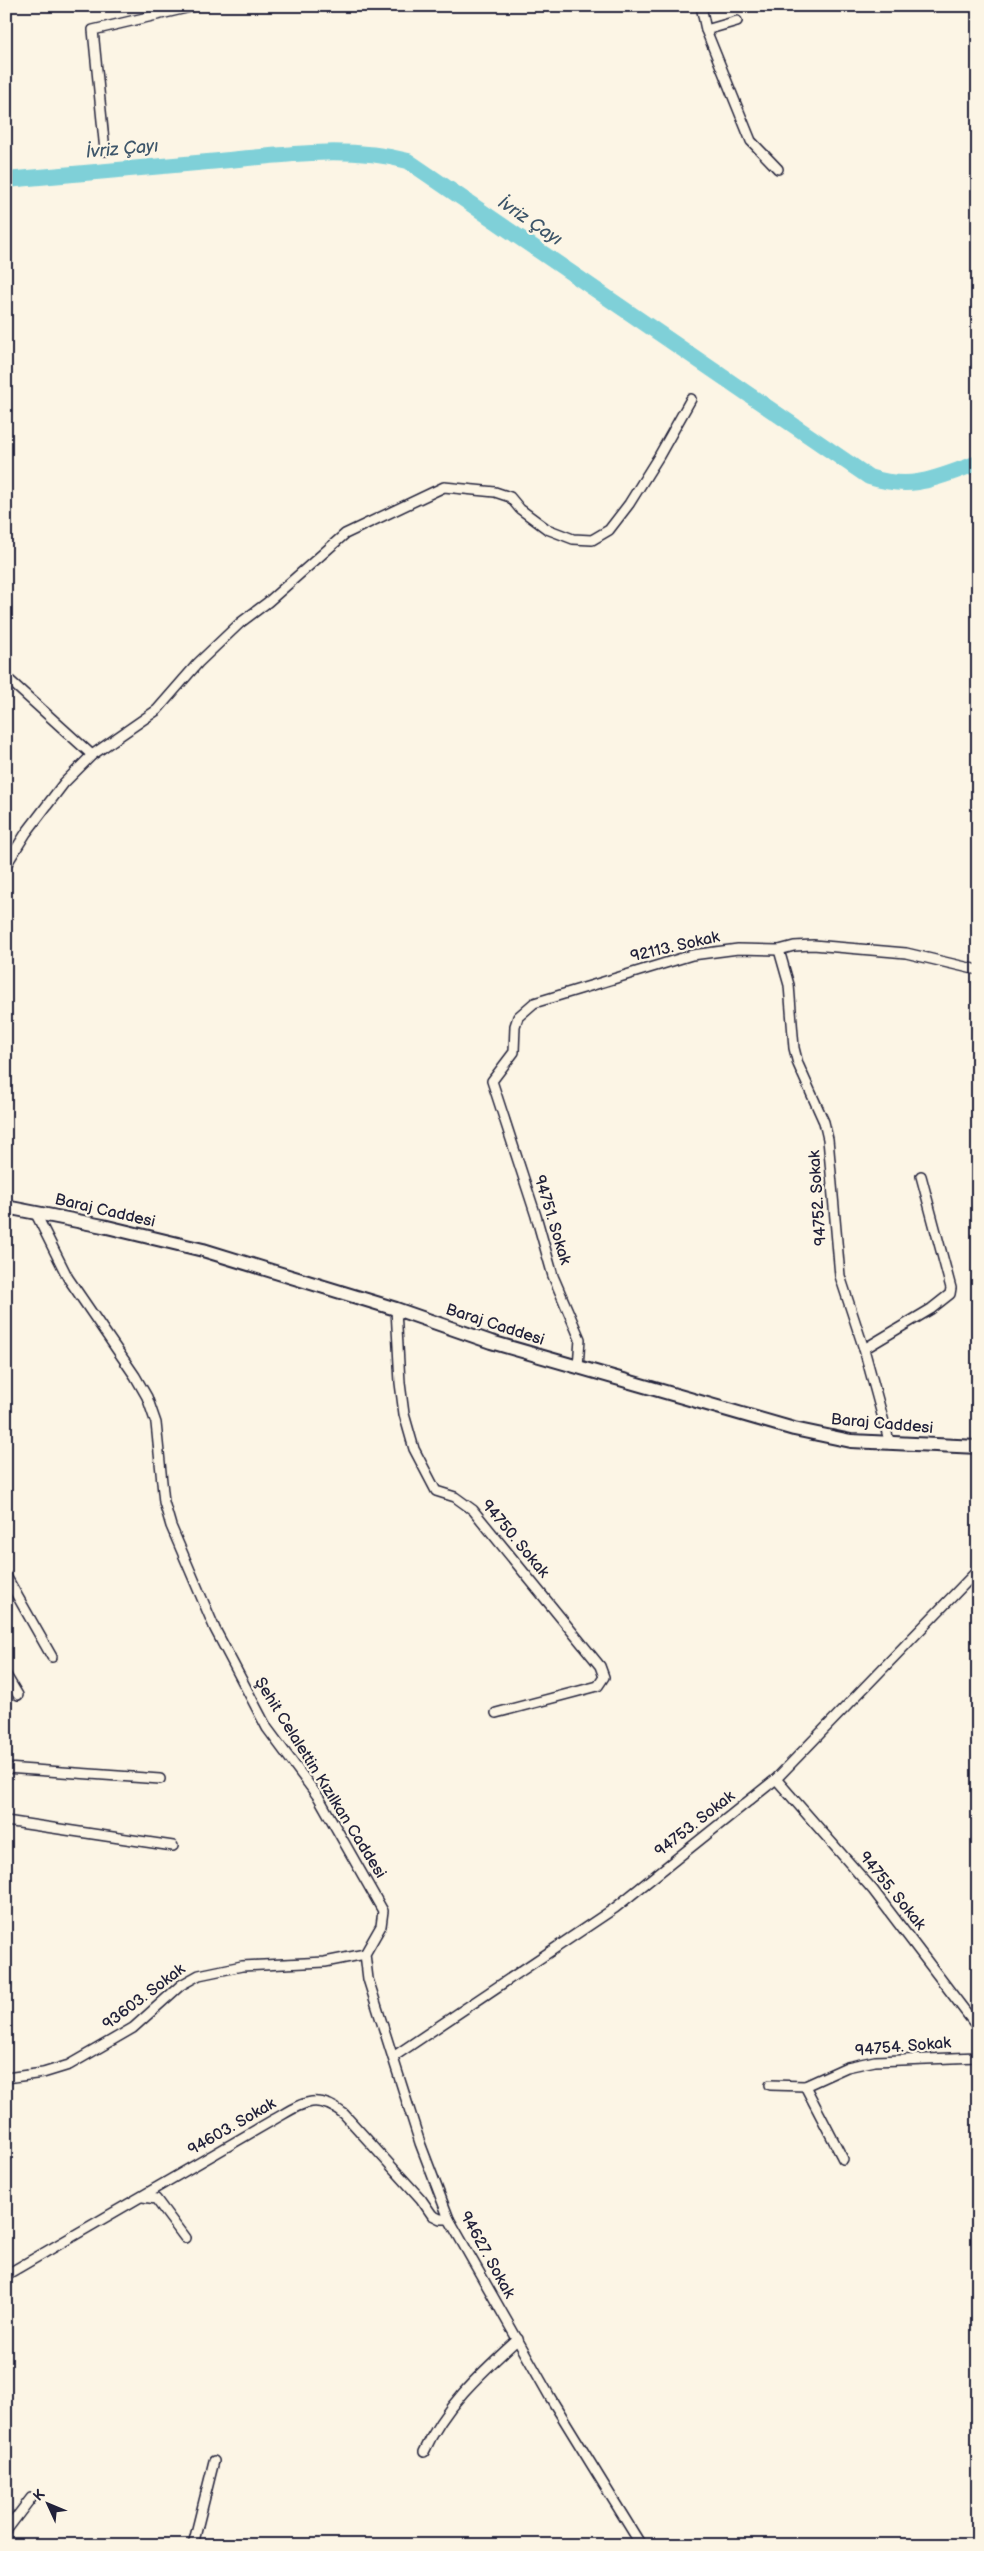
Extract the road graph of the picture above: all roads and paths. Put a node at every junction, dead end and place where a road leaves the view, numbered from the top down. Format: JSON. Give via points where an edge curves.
{"nodes":[{"id":1,"x":195,"y":6,"type":"edge"},
{"id":2,"x":701,"y":6,"type":"edge"},
{"id":3,"x":737,"y":21,"type":"dead end"},
{"id":4,"x":706,"y":30,"type":"junction"},
{"id":5,"x":105,"y":150,"type":"dead end"},
{"id":6,"x":778,"y":169,"type":"dead end"},
{"id":7,"x":691,"y":399,"type":"dead end"},
{"id":8,"x":6,"y":677,"type":"edge"},
{"id":9,"x":92,"y":755,"type":"junction"},
{"id":10,"x":6,"y":865,"type":"edge"},
{"id":11,"x":779,"y":950,"type":"junction"},
{"id":12,"x":978,"y":970,"type":"edge"},
{"id":13,"x":492,"y":1081,"type":"joint"},
{"id":14,"x":921,"y":1176,"type":"dead end"},
{"id":15,"x":9,"y":1205,"type":"edge"},
{"id":16,"x":35,"y":1212,"type":"junction"},
{"id":17,"x":396,"y":1309,"type":"junction"},
{"id":18,"x":864,"y":1349,"type":"junction"},
{"id":19,"x":578,"y":1367,"type":"junction"},
{"id":20,"x":890,"y":1444,"type":"junction"},
{"id":21,"x":978,"y":1447,"type":"edge"},
{"id":22,"x":978,"y":1570,"type":"edge"},
{"id":23,"x":6,"y":1576,"type":"edge"},
{"id":24,"x":52,"y":1657,"type":"dead end"},
{"id":25,"x":6,"y":1675,"type":"edge"},
{"id":26,"x":18,"y":1696,"type":"dead end"},
{"id":27,"x":496,"y":1713,"type":"dead end"},
{"id":28,"x":6,"y":1768,"type":"edge"},
{"id":29,"x":160,"y":1779,"type":"dead end"},
{"id":30,"x":776,"y":1779,"type":"junction"},
{"id":31,"x":6,"y":1821,"type":"edge"},
{"id":32,"x":173,"y":1846,"type":"dead end"},
{"id":33,"x":365,"y":1954,"type":"junction"},
{"id":34,"x":978,"y":2028,"type":"edge"},
{"id":35,"x":393,"y":2057,"type":"junction"},
{"id":36,"x":978,"y":2057,"type":"edge"},
{"id":37,"x":6,"y":2078,"type":"edge"},
{"id":38,"x":770,"y":2085,"type":"dead end"},
{"id":39,"x":806,"y":2086,"type":"junction"},
{"id":40,"x":843,"y":2159,"type":"dead end"},
{"id":41,"x":142,"y":2197,"type":"junction"},
{"id":42,"x":449,"y":2219,"type":"junction"},
{"id":43,"x":185,"y":2238,"type":"dead end"},
{"id":44,"x":6,"y":2275,"type":"edge"},
{"id":45,"x":518,"y":2340,"type":"junction"},
{"id":46,"x":424,"y":2452,"type":"dead end"},
{"id":47,"x":214,"y":2461,"type":"dead end"},
{"id":48,"x":31,"y":2498,"type":"dead end"},
{"id":49,"x":6,"y":2531,"type":"edge"},
{"id":50,"x":196,"y":2543,"type":"edge"},
{"id":51,"x":642,"y":2545,"type":"edge"}],
"edges":[{"from":1,"to":5,"type":"street","via":[[93,30]]},
{"from":2,"to":4,"type":"street"},
{"from":3,"to":4,"type":"street"},
{"from":4,"to":6,"type":"street","via":[[751,141]]},
{"from":7,"to":9,"type":"street","via":[[629,504],[609,530],[592,540],[572,539],[547,529],[520,509],[510,497],[495,492],[444,487],[436,490],[345,534],[240,623],[198,663],[157,710]]},
{"from":8,"to":9,"type":"street"},
{"from":9,"to":10,"type":"street","via":[[64,783]]},
{"from":11,"to":12,"type":"street","name":"92113. Sokak","via":[[808,945],[891,952]]},
{"from":11,"to":13,"type":"street","name":"92113. Sokak","via":[[738,949],[692,955],[534,1003],[518,1017],[514,1052]]},
{"from":11,"to":18,"type":"street","name":"94752. Sokak","via":[[789,985],[798,1064],[824,1122],[832,1157],[840,1276]]},
{"from":13,"to":19,"type":"street","name":"94751. Sokak","via":[[553,1276],[580,1340]]},
{"from":14,"to":18,"type":"street","via":[[950,1294]]},
{"from":15,"to":16,"type":"main road","name":"Baraj Caddesi"},
{"from":16,"to":17,"type":"main road","name":"Baraj Caddesi","via":[[203,1250]]},
{"from":16,"to":33,"type":"street","name":"Şehit Celalettin Kızılkan Caddesi","via":[[68,1278],[147,1397],[159,1438],[169,1519],[215,1628],[263,1721],[319,1798],[381,1906],[384,1918]]},
{"from":17,"to":19,"type":"main road","name":"Baraj Caddesi","via":[[491,1342]]},
{"from":17,"to":27,"type":"street","name":"94750. Sokak","via":[[404,1414],[414,1449],[432,1486],[473,1510],[600,1666],[604,1677],[598,1686],[592,1688]]},
{"from":18,"to":20,"type":"street","name":"94752. Sokak"},
{"from":19,"to":20,"type":"main road","name":"Baraj Caddesi","via":[[794,1429],[851,1441]]},
{"from":20,"to":21,"type":"main road","name":"Baraj Caddesi"},
{"from":22,"to":30,"type":"street","name":"94753. Sokak"},
{"from":23,"to":24,"type":"street"},
{"from":25,"to":26,"type":"street"},
{"from":28,"to":29,"type":"street"},
{"from":30,"to":34,"type":"street","name":"94755. Sokak","via":[[873,1890]]},
{"from":30,"to":35,"type":"street","name":"94753. Sokak","via":[[615,1908]]},
{"from":31,"to":32,"type":"street"},
{"from":33,"to":35,"type":"street","name":"94627. Sokak","via":[[368,1979]]},
{"from":33,"to":37,"type":"street","name":"93603. Sokak","via":[[325,1962],[242,1966],[199,1975],[181,1986],[133,2028],[69,2065],[43,2073]]},
{"from":35,"to":42,"type":"street","name":"94627. Sokak","via":[[420,2143]]},
{"from":36,"to":39,"type":"street","name":"94754. Sokak","via":[[860,2064]]},
{"from":38,"to":39,"type":"street","name":"94754. Sokak"},
{"from":39,"to":40,"type":"street"},
{"from":41,"to":42,"type":"street","name":"94603. Sokak","via":[[287,2112],[310,2102],[322,2101],[344,2114],[432,2214],[440,2219]]},
{"from":41,"to":43,"type":"street","via":[[156,2199]]},
{"from":41,"to":44,"type":"street","name":"94603. Sokak"},
{"from":42,"to":45,"type":"street","name":"94627. Sokak"},
{"from":45,"to":46,"type":"street","via":[[482,2372],[450,2408],[435,2427]]},
{"from":45,"to":51,"type":"street","name":"94627. Sokak"},
{"from":47,"to":50,"type":"street"},
{"from":48,"to":49,"type":"street"}]}
